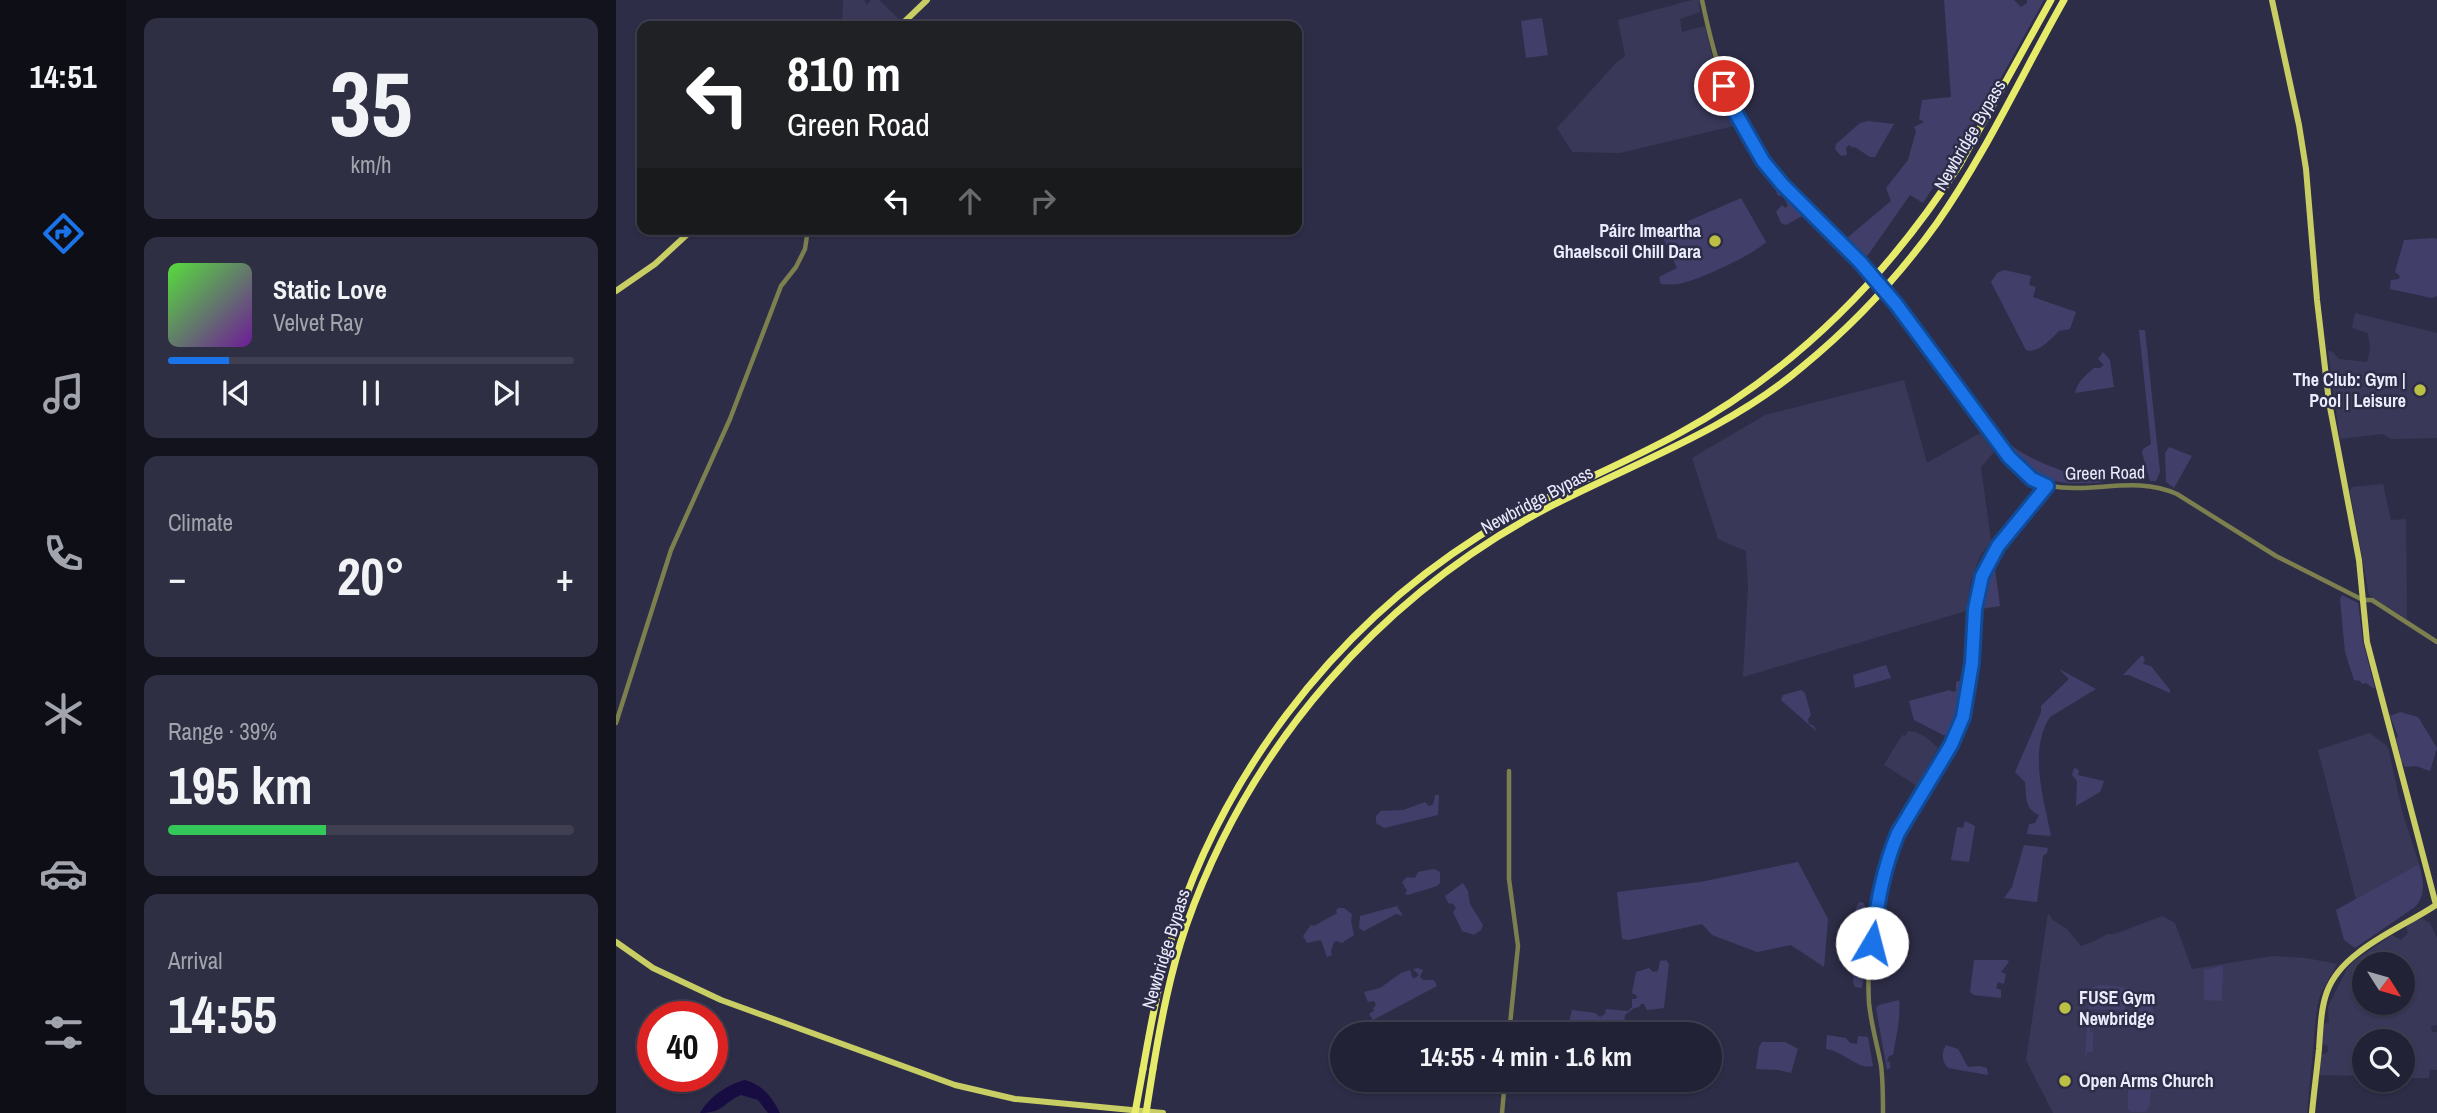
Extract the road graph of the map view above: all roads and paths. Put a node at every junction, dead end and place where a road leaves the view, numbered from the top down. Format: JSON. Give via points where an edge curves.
{"nodes":[{"id":1,"x":927,"y":0,"type":"edge"},
{"id":2,"x":1702,"y":0,"type":"edge"},
{"id":3,"x":2051,"y":0,"type":"edge"},
{"id":4,"x":2064,"y":0,"type":"edge"},
{"id":5,"x":2272,"y":0,"type":"edge"},
{"id":6,"x":905,"y":21,"type":"edge"},
{"id":7,"x":686,"y":235,"type":"edge"},
{"id":8,"x":807,"y":235,"type":"edge"},
{"id":9,"x":616,"y":291,"type":"edge"},
{"id":10,"x":2047,"y":486,"type":"junction"},
{"id":11,"x":2363,"y":600,"type":"junction"},
{"id":12,"x":2437,"y":642,"type":"edge"},
{"id":13,"x":616,"y":723,"type":"edge"},
{"id":14,"x":1509,"y":771,"type":"dead end"},
{"id":15,"x":2436,"y":907,"type":"edge"},
{"id":16,"x":616,"y":942,"type":"edge"},
{"id":17,"x":1510,"y":1022,"type":"edge"},
{"id":18,"x":1504,"y":1092,"type":"edge"},
{"id":19,"x":1135,"y":1113,"type":"edge"},
{"id":20,"x":1146,"y":1113,"type":"edge"},
{"id":21,"x":1163,"y":1113,"type":"edge"},
{"id":22,"x":1502,"y":1113,"type":"edge"},
{"id":23,"x":1883,"y":1113,"type":"edge"},
{"id":24,"x":2312,"y":1113,"type":"edge"}],
"edges":[{"from":1,"to":6,"type":"main road"},
{"from":2,"to":10,"type":"street","name":"Green Road","bridge":true,"via":[[1730,103],[1756,150],[1782,184],[1896,304],[2003,451],[2032,479]]},
{"from":3,"to":19,"type":"highway","name":"Newbridge Bypass","bridge":true,"via":[[1937,198],[1878,275],[1826,328],[1753,388],[1703,420],[1547,497],[1459,550],[1395,598],[1311,684],[1235,793],[1192,881],[1154,1004]]},
{"from":4,"to":20,"type":"highway","name":"Newbridge Bypass","bridge":true,"via":[[1936,224],[1881,292],[1835,338],[1801,369],[1709,428],[1483,545],[1376,629],[1299,715],[1221,841],[1185,930],[1164,1005]]},
{"from":5,"to":11,"type":"main road","via":[[2301,136],[2329,402]]},
{"from":7,"to":9,"type":"main road","via":[[647,271]]},
{"from":8,"to":13,"type":"street","via":[[796,267],[781,286],[730,419],[671,550]]},
{"from":10,"to":11,"type":"street","name":"Green Road","via":[[2160,486],[2276,556]]},
{"from":10,"to":23,"type":"street","via":[[1998,546],[1982,576],[1963,717],[1898,833],[1884,871],[1868,971],[1872,1027],[1882,1069]]},
{"from":11,"to":12,"type":"street","name":"Green Road","via":[[2372,600]]},
{"from":11,"to":15,"type":"main road","via":[[2376,682]]},
{"from":14,"to":17,"type":"street","via":[[1509,879],[1518,946]]},
{"from":15,"to":24,"type":"main road","via":[[2358,953],[2330,984],[2320,1011]]},
{"from":16,"to":21,"type":"main road","via":[[653,968],[721,1000],[955,1085],[1015,1099]]},
{"from":18,"to":22,"type":"street"}]}
